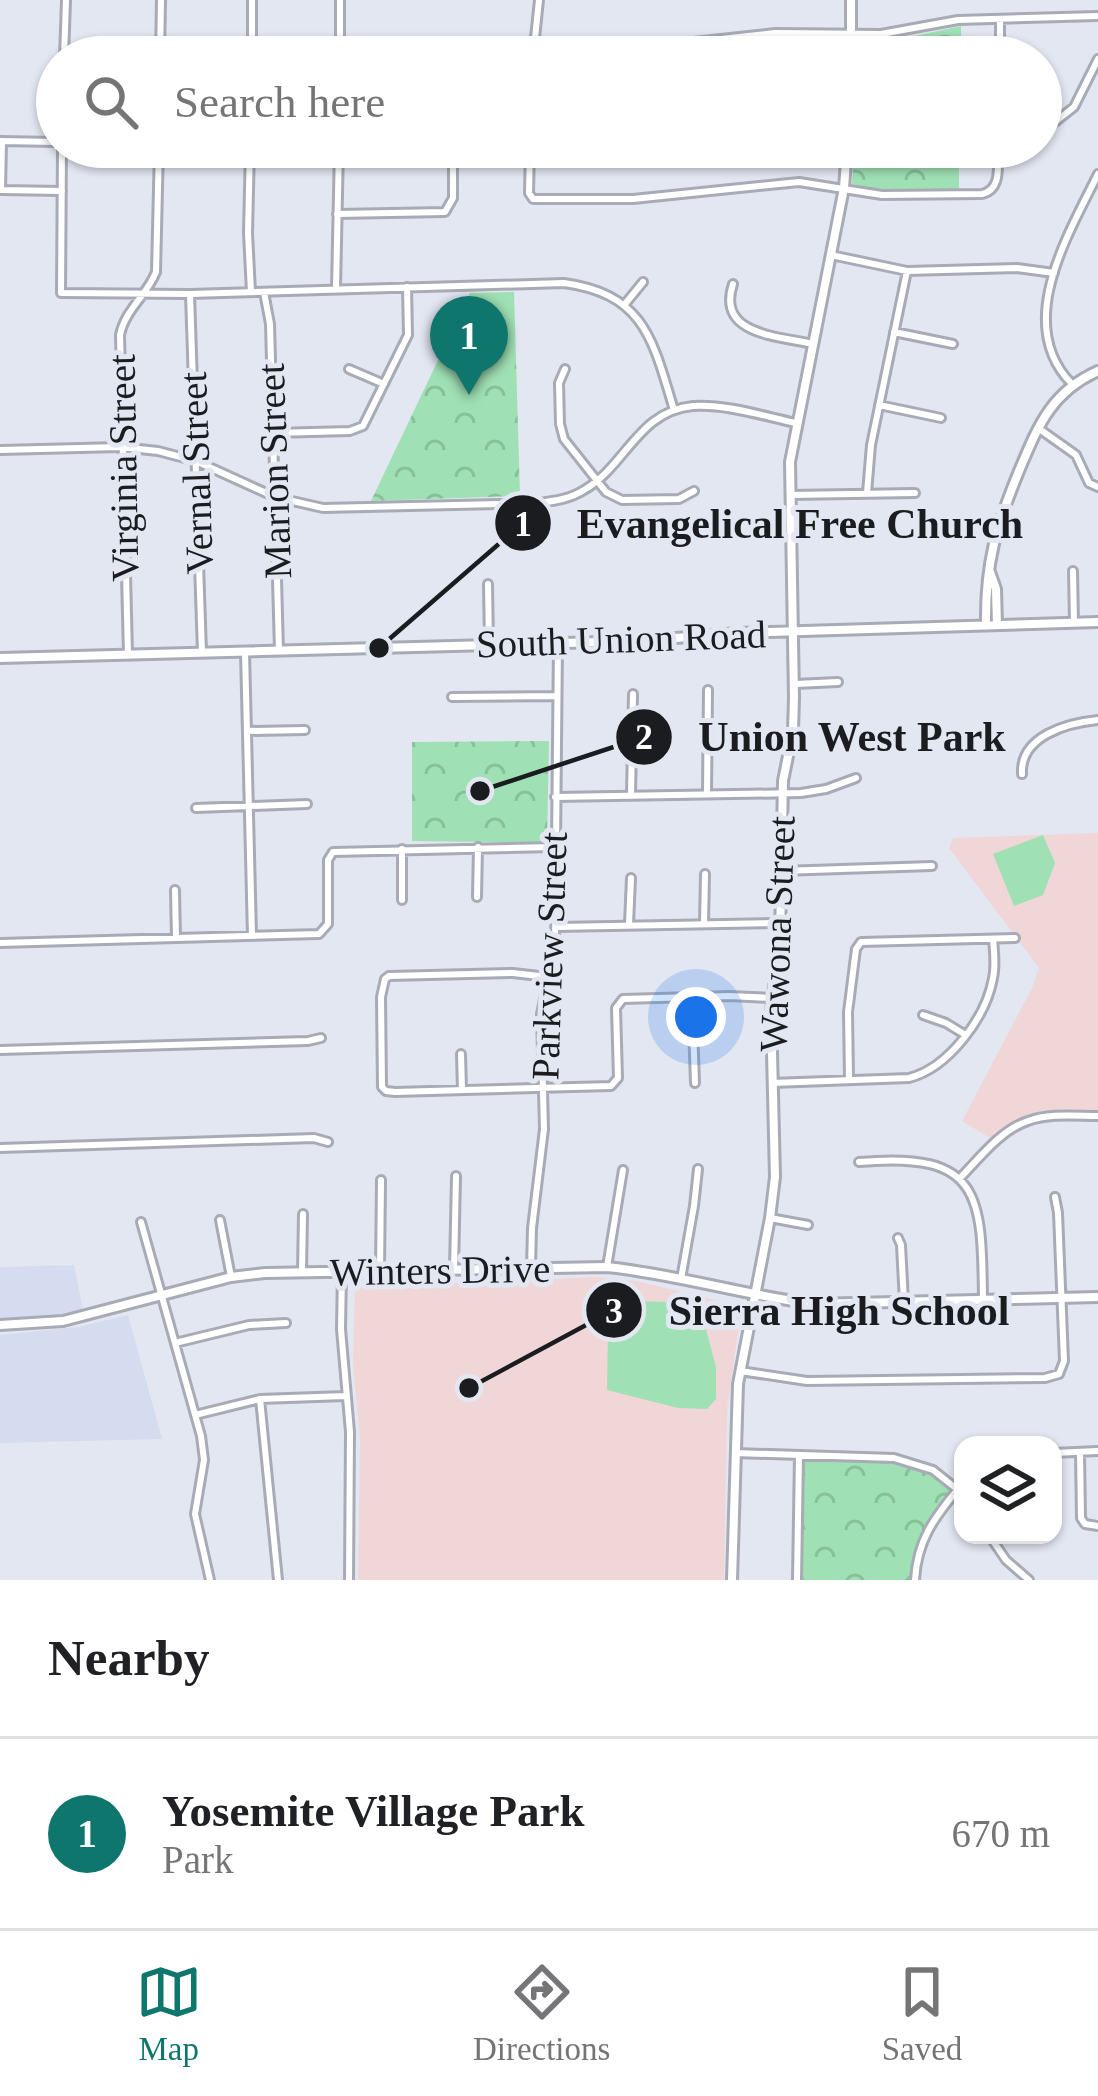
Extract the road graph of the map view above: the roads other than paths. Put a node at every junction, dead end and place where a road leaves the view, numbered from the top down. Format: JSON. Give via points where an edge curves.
{"nodes":[{"id":1,"x":66,"y":0,"type":"edge"},
{"id":2,"x":161,"y":0,"type":"edge"},
{"id":3,"x":252,"y":0,"type":"edge"},
{"id":4,"x":340,"y":0,"type":"edge"},
{"id":5,"x":539,"y":0,"type":"edge"},
{"id":6,"x":851,"y":0,"type":"edge"},
{"id":7,"x":1098,"y":16,"type":"edge"},
{"id":8,"x":1000,"y":19,"type":"junction"},
{"id":9,"x":851,"y":33,"type":"junction"},
{"id":10,"x":65,"y":36,"type":"edge"},
{"id":11,"x":160,"y":36,"type":"edge"},
{"id":12,"x":252,"y":36,"type":"edge"},
{"id":13,"x":340,"y":36,"type":"edge"},
{"id":14,"x":535,"y":36,"type":"edge"},
{"id":15,"x":748,"y":36,"type":"edge"},
{"id":16,"x":1000,"y":36,"type":"edge"},
{"id":17,"x":1098,"y":59,"type":"edge"},
{"id":18,"x":1062,"y":116,"type":"edge"},
{"id":19,"x":1,"y":141,"type":"edge"},
{"id":20,"x":36,"y":143,"type":"edge"},
{"id":21,"x":61,"y":168,"type":"edge"},
{"id":22,"x":158,"y":168,"type":"edge"},
{"id":23,"x":250,"y":168,"type":"edge"},
{"id":24,"x":338,"y":168,"type":"edge"},
{"id":25,"x":453,"y":168,"type":"edge"},
{"id":26,"x":530,"y":168,"type":"edge"},
{"id":27,"x":845,"y":168,"type":"edge"},
{"id":28,"x":997,"y":168,"type":"edge"},
{"id":29,"x":1098,"y":174,"type":"edge"},
{"id":30,"x":1095,"y":186,"type":"edge"},
{"id":31,"x":844,"y":188,"type":"junction"},
{"id":32,"x":62,"y":191,"type":"junction"},
{"id":33,"x":337,"y":214,"type":"junction"},
{"id":34,"x":831,"y":255,"type":"junction"},
{"id":35,"x":907,"y":271,"type":"junction"},
{"id":36,"x":1054,"y":273,"type":"junction"},
{"id":37,"x":643,"y":282,"type":"dead end"},
{"id":38,"x":733,"y":284,"type":"dead end"},
{"id":39,"x":407,"y":287,"type":"junction"},
{"id":40,"x":336,"y":290,"type":"junction"},
{"id":41,"x":251,"y":292,"type":"junction"},
{"id":42,"x":264,"y":292,"type":"junction"},
{"id":43,"x":143,"y":293,"type":"junction"},
{"id":44,"x":190,"y":294,"type":"junction"},
{"id":45,"x":625,"y":304,"type":"junction"},
{"id":46,"x":895,"y":332,"type":"junction"},
{"id":47,"x":813,"y":344,"type":"junction"},
{"id":48,"x":953,"y":344,"type":"dead end"},
{"id":49,"x":350,"y":369,"type":"dead end"},
{"id":50,"x":565,"y":370,"type":"dead end"},
{"id":51,"x":1098,"y":371,"type":"edge"},
{"id":52,"x":384,"y":384,"type":"junction"},
{"id":53,"x":1072,"y":384,"type":"junction"},
{"id":54,"x":880,"y":406,"type":"junction"},
{"id":55,"x":674,"y":410,"type":"junction"},
{"id":56,"x":941,"y":418,"type":"dead end"},
{"id":57,"x":796,"y":424,"type":"junction"},
{"id":58,"x":1038,"y":428,"type":"junction"},
{"id":59,"x":273,"y":433,"type":"junction"},
{"id":60,"x":120,"y":447,"type":"junction"},
{"id":61,"x":0,"y":451,"type":"edge"},
{"id":62,"x":196,"y":461,"type":"junction"},
{"id":63,"x":596,"y":482,"type":"junction"},
{"id":64,"x":1098,"y":487,"type":"edge"},
{"id":65,"x":694,"y":491,"type":"dead end"},
{"id":66,"x":867,"y":493,"type":"junction"},
{"id":67,"x":915,"y":493,"type":"dead end"},
{"id":68,"x":790,"y":495,"type":"junction"},
{"id":69,"x":275,"y":497,"type":"junction"},
{"id":70,"x":1073,"y":571,"type":"dead end"},
{"id":71,"x":488,"y":584,"type":"dead end"},
{"id":72,"x":1098,"y":622,"type":"edge"},
{"id":73,"x":1074,"y":623,"type":"junction"},
{"id":74,"x":991,"y":625,"type":"junction"},
{"id":75,"x":794,"y":632,"type":"junction"},
{"id":76,"x":558,"y":643,"type":"junction"},
{"id":77,"x":489,"y":645,"type":"junction"},
{"id":78,"x":279,"y":651,"type":"junction"},
{"id":79,"x":244,"y":652,"type":"junction"},
{"id":80,"x":202,"y":653,"type":"junction"},
{"id":81,"x":128,"y":655,"type":"junction"},
{"id":82,"x":0,"y":658,"type":"edge"},
{"id":83,"x":838,"y":682,"type":"dead end"},
{"id":84,"x":794,"y":684,"type":"junction"},
{"id":85,"x":708,"y":690,"type":"dead end"},
{"id":86,"x":633,"y":694,"type":"dead end"},
{"id":87,"x":556,"y":696,"type":"junction"},
{"id":88,"x":452,"y":697,"type":"dead end"},
{"id":89,"x":1098,"y":720,"type":"edge"},
{"id":90,"x":305,"y":730,"type":"dead end"},
{"id":91,"x":247,"y":731,"type":"junction"},
{"id":92,"x":1022,"y":775,"type":"dead end"},
{"id":93,"x":856,"y":778,"type":"dead end"},
{"id":94,"x":707,"y":794,"type":"junction"},
{"id":95,"x":782,"y":794,"type":"junction"},
{"id":96,"x":631,"y":796,"type":"junction"},
{"id":97,"x":555,"y":797,"type":"junction"},
{"id":98,"x":307,"y":804,"type":"dead end"},
{"id":99,"x":249,"y":806,"type":"junction"},
{"id":100,"x":196,"y":808,"type":"dead end"},
{"id":101,"x":478,"y":847,"type":"junction"},
{"id":102,"x":554,"y":847,"type":"junction"},
{"id":103,"x":403,"y":849,"type":"junction"},
{"id":104,"x":932,"y":866,"type":"dead end"},
{"id":105,"x":781,"y":872,"type":"junction"},
{"id":106,"x":705,"y":874,"type":"dead end"},
{"id":107,"x":631,"y":878,"type":"dead end"},
{"id":108,"x":175,"y":890,"type":"dead end"},
{"id":109,"x":477,"y":897,"type":"dead end"},
{"id":110,"x":402,"y":900,"type":"dead end"},
{"id":111,"x":704,"y":923,"type":"junction"},
{"id":112,"x":780,"y":923,"type":"junction"},
{"id":113,"x":629,"y":924,"type":"junction"},
{"id":114,"x":555,"y":927,"type":"junction"},
{"id":115,"x":252,"y":936,"type":"junction"},
{"id":116,"x":176,"y":938,"type":"junction"},
{"id":117,"x":1015,"y":938,"type":"dead end"},
{"id":118,"x":993,"y":939,"type":"junction"},
{"id":119,"x":0,"y":943,"type":"edge"},
{"id":120,"x":548,"y":977,"type":"junction"},
{"id":121,"x":692,"y":998,"type":"junction"},
{"id":122,"x":772,"y":998,"type":"junction"},
{"id":123,"x":923,"y":1015,"type":"dead end"},
{"id":124,"x":964,"y":1034,"type":"junction"},
{"id":125,"x":322,"y":1038,"type":"dead end"},
{"id":126,"x":0,"y":1050,"type":"edge"},
{"id":127,"x":461,"y":1054,"type":"dead end"},
{"id":128,"x":849,"y":1079,"type":"junction"},
{"id":129,"x":695,"y":1083,"type":"dead end"},
{"id":130,"x":772,"y":1083,"type":"junction"},
{"id":131,"x":543,"y":1088,"type":"junction"},
{"id":132,"x":462,"y":1090,"type":"junction"},
{"id":133,"x":1098,"y":1116,"type":"edge"},
{"id":134,"x":328,"y":1142,"type":"dead end"},
{"id":135,"x":0,"y":1148,"type":"edge"},
{"id":136,"x":859,"y":1162,"type":"dead end"},
{"id":137,"x":698,"y":1168,"type":"dead end"},
{"id":138,"x":623,"y":1170,"type":"dead end"},
{"id":139,"x":456,"y":1176,"type":"dead end"},
{"id":140,"x":959,"y":1179,"type":"junction"},
{"id":141,"x":381,"y":1180,"type":"dead end"},
{"id":142,"x":1055,"y":1197,"type":"dead end"},
{"id":143,"x":303,"y":1214,"type":"dead end"},
{"id":144,"x":770,"y":1218,"type":"junction"},
{"id":145,"x":220,"y":1220,"type":"dead end"},
{"id":146,"x":141,"y":1222,"type":"dead end"},
{"id":147,"x":808,"y":1225,"type":"dead end"},
{"id":148,"x":898,"y":1238,"type":"dead end"},
{"id":149,"x":607,"y":1267,"type":"junction"},
{"id":150,"x":531,"y":1268,"type":"junction"},
{"id":151,"x":454,"y":1270,"type":"junction"},
{"id":152,"x":302,"y":1272,"type":"junction"},
{"id":153,"x":342,"y":1272,"type":"junction"},
{"id":154,"x":380,"y":1272,"type":"junction"},
{"id":155,"x":231,"y":1277,"type":"junction"},
{"id":156,"x":681,"y":1279,"type":"junction"},
{"id":157,"x":755,"y":1294,"type":"junction"},
{"id":158,"x":160,"y":1295,"type":"junction"},
{"id":159,"x":1098,"y":1297,"type":"edge"},
{"id":160,"x":1062,"y":1298,"type":"junction"},
{"id":161,"x":983,"y":1300,"type":"junction"},
{"id":162,"x":904,"y":1302,"type":"junction"},
{"id":163,"x":286,"y":1323,"type":"dead end"},
{"id":164,"x":0,"y":1325,"type":"edge"},
{"id":165,"x":175,"y":1342,"type":"junction"},
{"id":166,"x":740,"y":1371,"type":"junction"},
{"id":167,"x":347,"y":1396,"type":"junction"},
{"id":168,"x":260,"y":1399,"type":"junction"},
{"id":169,"x":195,"y":1415,"type":"junction"},
{"id":170,"x":1098,"y":1451,"type":"edge"},
{"id":171,"x":1080,"y":1452,"type":"junction"},
{"id":172,"x":1062,"y":1453,"type":"edge"},
{"id":173,"x":735,"y":1454,"type":"junction"},
{"id":174,"x":799,"y":1456,"type":"junction"},
{"id":175,"x":954,"y":1486,"type":"edge"},
{"id":176,"x":954,"y":1498,"type":"edge"},
{"id":177,"x":1098,"y":1526,"type":"edge"},
{"id":178,"x":996,"y":1544,"type":"edge"},
{"id":179,"x":1018,"y":1572,"type":"junction"},
{"id":180,"x":209,"y":1580,"type":"edge"},
{"id":181,"x":278,"y":1580,"type":"edge"},
{"id":182,"x":349,"y":1580,"type":"edge"},
{"id":183,"x":732,"y":1580,"type":"edge"},
{"id":184,"x":797,"y":1580,"type":"edge"},
{"id":185,"x":915,"y":1580,"type":"edge"},
{"id":186,"x":1012,"y":1580,"type":"edge"},
{"id":187,"x":1029,"y":1580,"type":"edge"}],
"edges":[{"from":1,"to":10,"type":"street"},
{"from":2,"to":11,"type":"street"},
{"from":3,"to":12,"type":"street"},
{"from":4,"to":13,"type":"street"},
{"from":5,"to":14,"type":"street"},
{"from":6,"to":9,"type":"street"},
{"from":7,"to":8,"type":"street"},
{"from":8,"to":9,"type":"street"},
{"from":8,"to":16,"type":"street"},
{"from":9,"to":15,"type":"street"},
{"from":17,"to":18,"type":"street"},
{"from":19,"to":20,"type":"street"},
{"from":19,"to":32,"type":"street","via":[[1,190]]},
{"from":21,"to":32,"type":"street"},
{"from":22,"to":43,"type":"street","name":"Virginia Street","via":[[156,272]]},
{"from":23,"to":41,"type":"street"},
{"from":24,"to":33,"type":"street"},
{"from":25,"to":33,"type":"street","via":[[445,212]]},
{"from":26,"to":31,"type":"street","via":[[537,201],[799,182]]},
{"from":27,"to":31,"type":"street","name":"Wawona Street"},
{"from":28,"to":31,"type":"street","via":[[993,190],[982,194]]},
{"from":29,"to":30,"type":"street"},
{"from":30,"to":36,"type":"street"},
{"from":31,"to":34,"type":"street","name":"Wawona Street"},
{"from":32,"to":43,"type":"street","via":[[61,292]]},
{"from":33,"to":40,"type":"street"},
{"from":34,"to":35,"type":"street"},
{"from":34,"to":47,"type":"street","name":"Wawona Street"},
{"from":35,"to":36,"type":"street"},
{"from":35,"to":46,"type":"street"},
{"from":36,"to":53,"type":"street","via":[[1045,337]]},
{"from":37,"to":45,"type":"street"},
{"from":38,"to":47,"type":"street","via":[[731,313],[746,327]]},
{"from":39,"to":40,"type":"street"},
{"from":39,"to":45,"type":"street","via":[[563,283]]},
{"from":39,"to":52,"type":"street","via":[[408,334]]},
{"from":40,"to":42,"type":"street"},
{"from":41,"to":42,"type":"street"},
{"from":41,"to":44,"type":"street"},
{"from":42,"to":59,"type":"street","name":"Marion Street"},
{"from":43,"to":44,"type":"street"},
{"from":43,"to":60,"type":"street","name":"Virginia Street","via":[[120,334]]},
{"from":44,"to":62,"type":"street","name":"Vernal Street"},
{"from":45,"to":55,"type":"street","via":[[646,331]]},
{"from":46,"to":48,"type":"street"},
{"from":46,"to":54,"type":"street"},
{"from":47,"to":57,"type":"street","name":"Wawona Street"},
{"from":49,"to":52,"type":"street"},
{"from":50,"to":63,"type":"street","via":[[564,439]]},
{"from":51,"to":53,"type":"street"},
{"from":52,"to":59,"type":"street","via":[[357,430]]},
{"from":53,"to":58,"type":"street"},
{"from":54,"to":56,"type":"street"},
{"from":54,"to":66,"type":"street"},
{"from":55,"to":57,"type":"street","via":[[711,406]]},
{"from":55,"to":63,"type":"street","via":[[642,429]]},
{"from":57,"to":68,"type":"street","name":"Wawona Street"},
{"from":58,"to":64,"type":"street","via":[[1072,451]]},
{"from":58,"to":74,"type":"street","via":[[991,547]]},
{"from":59,"to":69,"type":"street","name":"Marion Street"},
{"from":60,"to":61,"type":"street"},
{"from":60,"to":62,"type":"street"},
{"from":60,"to":81,"type":"street","name":"Virginia Street"},
{"from":62,"to":69,"type":"street"},
{"from":62,"to":80,"type":"street","name":"Vernal Street"},
{"from":63,"to":65,"type":"street","via":[[622,500],[679,499]]},
{"from":63,"to":69,"type":"street","via":[[538,503],[323,508]]},
{"from":66,"to":67,"type":"street"},
{"from":66,"to":68,"type":"street"},
{"from":68,"to":75,"type":"street","name":"Wawona Street"},
{"from":69,"to":78,"type":"street","name":"Marion Street"},
{"from":70,"to":73,"type":"street"},
{"from":71,"to":77,"type":"street"},
{"from":72,"to":73,"type":"street","name":"South Union Road"},
{"from":73,"to":74,"type":"street","name":"South Union Road"},
{"from":74,"to":75,"type":"street","name":"South Union Road"},
{"from":75,"to":76,"type":"street","name":"South Union Road"},
{"from":75,"to":84,"type":"street","name":"Wawona Street"},
{"from":76,"to":77,"type":"street","name":"South Union Road"},
{"from":76,"to":87,"type":"street","name":"Parkview Street"},
{"from":77,"to":78,"type":"street","name":"South Union Road"},
{"from":78,"to":79,"type":"street","name":"South Union Road"},
{"from":79,"to":80,"type":"street","name":"South Union Road"},
{"from":79,"to":91,"type":"street"},
{"from":80,"to":81,"type":"street","name":"South Union Road"},
{"from":81,"to":82,"type":"street","name":"South Union Road"},
{"from":83,"to":84,"type":"street"},
{"from":84,"to":95,"type":"street","name":"Wawona Street"},
{"from":85,"to":94,"type":"street"},
{"from":86,"to":96,"type":"street"},
{"from":87,"to":88,"type":"street"},
{"from":87,"to":97,"type":"street","name":"Parkview Street"},
{"from":89,"to":92,"type":"street","via":[[1039,740],[1023,758]]},
{"from":90,"to":91,"type":"street"},
{"from":91,"to":99,"type":"street"},
{"from":93,"to":95,"type":"street"},
{"from":94,"to":95,"type":"street"},
{"from":94,"to":96,"type":"street"},
{"from":95,"to":105,"type":"street","name":"Wawona Street"},
{"from":96,"to":97,"type":"street"},
{"from":97,"to":102,"type":"street","name":"Parkview Street"},
{"from":98,"to":99,"type":"street"},
{"from":99,"to":100,"type":"street"},
{"from":99,"to":115,"type":"street"},
{"from":101,"to":102,"type":"street"},
{"from":101,"to":103,"type":"street"},
{"from":101,"to":109,"type":"street"},
{"from":102,"to":114,"type":"street","name":"Parkview Street"},
{"from":103,"to":110,"type":"street"},
{"from":103,"to":115,"type":"street","via":[[333,852],[323,932]]},
{"from":104,"to":105,"type":"street"},
{"from":105,"to":112,"type":"street","name":"Wawona Street"},
{"from":106,"to":111,"type":"street"},
{"from":107,"to":113,"type":"street"},
{"from":108,"to":116,"type":"street"},
{"from":111,"to":112,"type":"street"},
{"from":111,"to":113,"type":"street"},
{"from":112,"to":122,"type":"street","name":"Wawona Street"},
{"from":113,"to":114,"type":"street"},
{"from":114,"to":120,"type":"street","name":"Parkview Street"},
{"from":115,"to":116,"type":"street"},
{"from":116,"to":119,"type":"street"},
{"from":117,"to":118,"type":"street"},
{"from":118,"to":124,"type":"street","via":[[991,988]]},
{"from":118,"to":128,"type":"street","via":[[860,942],[848,1012]]},
{"from":120,"to":131,"type":"street","name":"Parkview Street"},
{"from":120,"to":132,"type":"street","via":[[385,980],[382,1087]]},
{"from":121,"to":122,"type":"street"},
{"from":121,"to":129,"type":"street"},
{"from":121,"to":131,"type":"street","via":[[623,999],[616,1009],[618,1078],[610,1087]]},
{"from":122,"to":130,"type":"street","name":"Wawona Street"},
{"from":123,"to":124,"type":"street"},
{"from":124,"to":128,"type":"street","via":[[922,1074]]},
{"from":125,"to":126,"type":"street"},
{"from":127,"to":132,"type":"street"},
{"from":128,"to":130,"type":"street"},
{"from":130,"to":144,"type":"street","name":"Wawona Street"},
{"from":131,"to":132,"type":"street"},
{"from":131,"to":150,"type":"street","name":"Parkview Street"},
{"from":133,"to":140,"type":"street","via":[[1030,1120]]},
{"from":134,"to":135,"type":"street"},
{"from":136,"to":140,"type":"street","via":[[921,1161]]},
{"from":137,"to":156,"type":"street"},
{"from":138,"to":149,"type":"street"},
{"from":139,"to":151,"type":"street"},
{"from":140,"to":161,"type":"street","via":[[980,1218]]},
{"from":141,"to":154,"type":"street"},
{"from":142,"to":160,"type":"street"},
{"from":143,"to":152,"type":"street"},
{"from":144,"to":147,"type":"street"},
{"from":144,"to":157,"type":"street","name":"Wawona Street"},
{"from":145,"to":155,"type":"street"},
{"from":146,"to":158,"type":"street"},
{"from":148,"to":162,"type":"street"},
{"from":149,"to":150,"type":"street","name":"Winters Drive"},
{"from":149,"to":156,"type":"street","name":"Winters Drive"},
{"from":150,"to":151,"type":"street","name":"Winters Drive"},
{"from":151,"to":154,"type":"street","name":"Winters Drive"},
{"from":152,"to":153,"type":"street","name":"Winters Drive"},
{"from":152,"to":155,"type":"street","name":"Winters Drive"},
{"from":153,"to":154,"type":"street","name":"Winters Drive"},
{"from":153,"to":167,"type":"street"},
{"from":155,"to":158,"type":"street","name":"Winters Drive"},
{"from":156,"to":157,"type":"street","name":"Winters Drive"},
{"from":157,"to":162,"type":"street","name":"Winters Drive","via":[[813,1304]]},
{"from":157,"to":166,"type":"street","name":"Wawona Street"},
{"from":158,"to":164,"type":"street","name":"Winters Drive","via":[[63,1322]]},
{"from":158,"to":165,"type":"street"},
{"from":159,"to":160,"type":"street","name":"Winters Drive"},
{"from":160,"to":161,"type":"street","name":"Winters Drive"},
{"from":160,"to":166,"type":"street","via":[[1064,1361],[1046,1378],[852,1382]]},
{"from":161,"to":162,"type":"street","name":"Winters Drive"},
{"from":163,"to":165,"type":"street"},
{"from":165,"to":169,"type":"street"},
{"from":166,"to":173,"type":"street","name":"Wawona Street"},
{"from":167,"to":168,"type":"street"},
{"from":167,"to":182,"type":"street"},
{"from":168,"to":169,"type":"street"},
{"from":168,"to":181,"type":"street"},
{"from":169,"to":180,"type":"street","via":[[204,1460],[196,1528]]},
{"from":170,"to":171,"type":"street"},
{"from":171,"to":172,"type":"street"},
{"from":171,"to":177,"type":"street","via":[[1081,1518]]},
{"from":173,"to":174,"type":"street"},
{"from":173,"to":183,"type":"street","name":"Wawona Street"},
{"from":174,"to":175,"type":"street","via":[[913,1462]]},
{"from":174,"to":184,"type":"street"},
{"from":176,"to":185,"type":"street","via":[[925,1534]]},
{"from":178,"to":179,"type":"street"},
{"from":179,"to":186,"type":"street"},
{"from":179,"to":187,"type":"street"}]}
